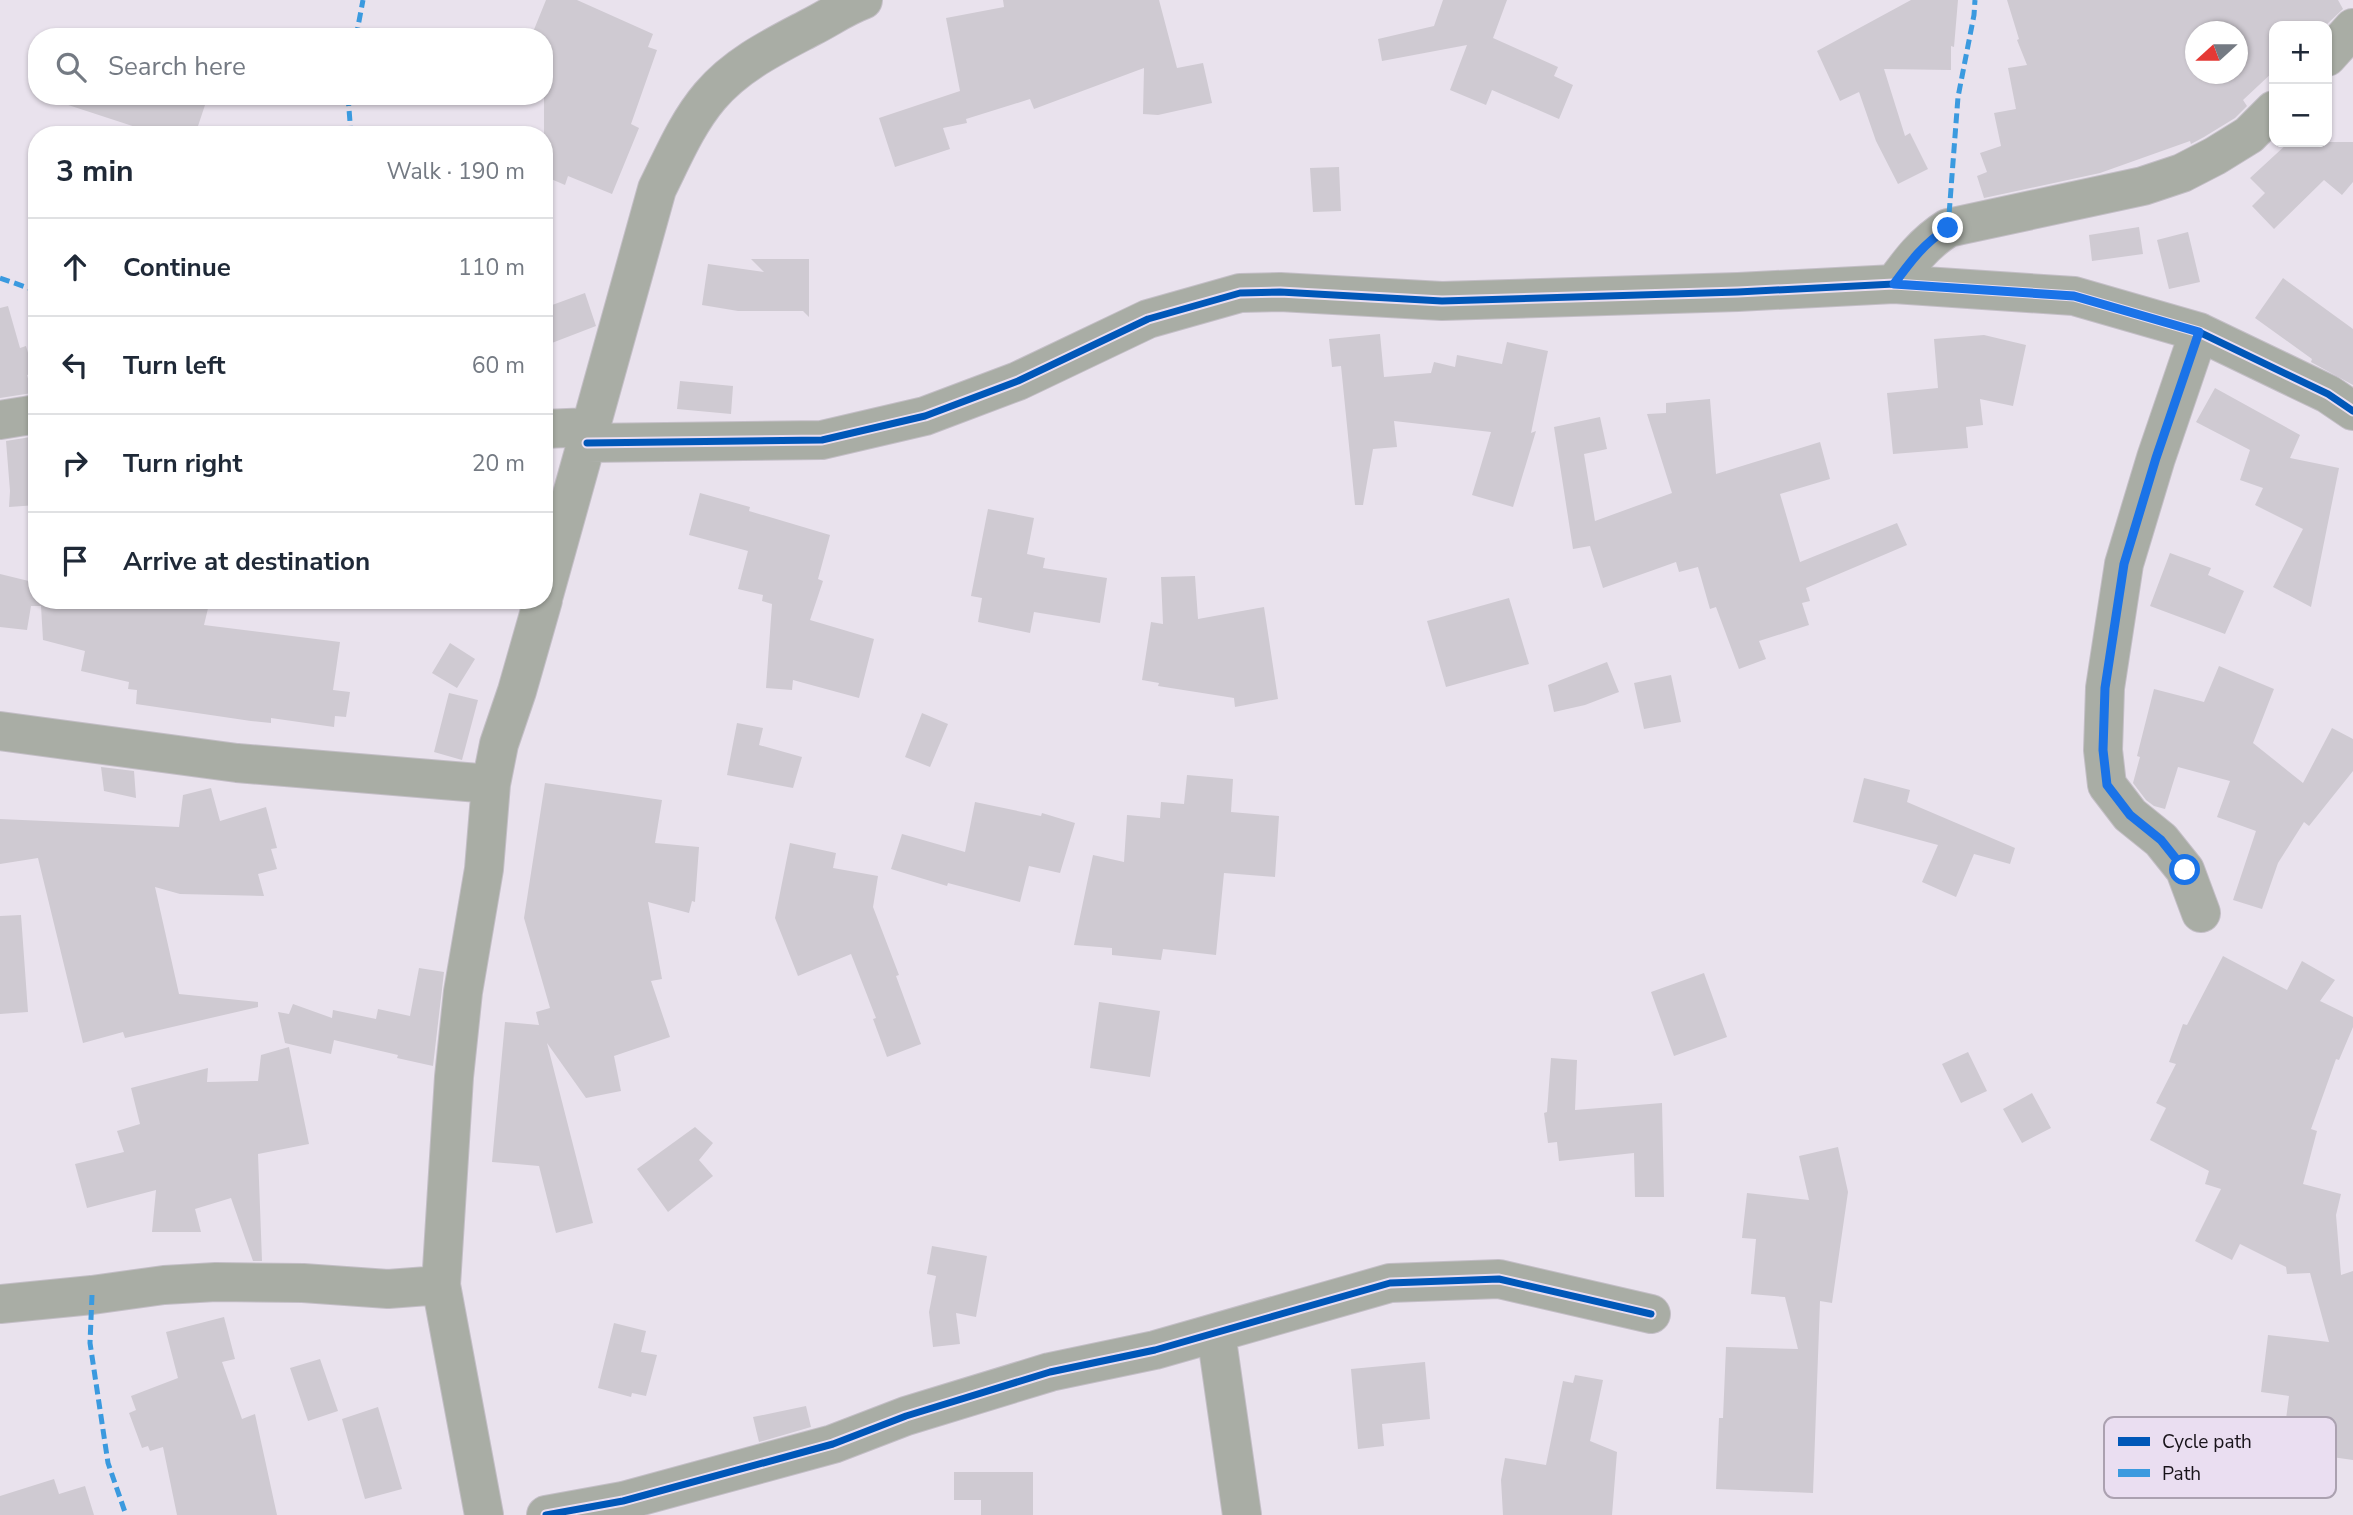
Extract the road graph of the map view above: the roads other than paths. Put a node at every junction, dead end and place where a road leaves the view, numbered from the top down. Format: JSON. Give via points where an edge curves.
{"nodes":[{"id":1,"x":863,"y":0,"type":"edge"},
{"id":2,"x":2353,"y":28,"type":"edge"},
{"id":3,"x":2332,"y":51,"type":"edge"},
{"id":4,"x":2269,"y":115,"type":"edge"},
{"id":5,"x":1894,"y":284,"type":"junction"},
{"id":6,"x":2199,"y":332,"type":"junction"},
{"id":7,"x":2353,"y":411,"type":"edge"},
{"id":8,"x":28,"y":415,"type":"edge"},
{"id":9,"x":0,"y":419,"type":"edge"},
{"id":10,"x":553,"y":430,"type":"edge"},
{"id":11,"x":589,"y":435,"type":"junction"},
{"id":12,"x":553,"y":563,"type":"edge"},
{"id":13,"x":540,"y":609,"type":"edge"},
{"id":14,"x":0,"y":731,"type":"edge"},
{"id":15,"x":491,"y":784,"type":"junction"},
{"id":16,"x":2201,"y":913,"type":"dead end"},
{"id":17,"x":441,"y":1284,"type":"junction"},
{"id":18,"x":0,"y":1304,"type":"edge"},
{"id":19,"x":1651,"y":1314,"type":"dead end"},
{"id":20,"x":1216,"y":1333,"type":"junction"},
{"id":21,"x":484,"y":1515,"type":"edge"},
{"id":22,"x":546,"y":1515,"type":"edge"},
{"id":23,"x":1242,"y":1515,"type":"edge"}],
"edges":[{"from":1,"to":11,"type":"street","via":[[768,49],[738,70],[710,95],[685,131],[657,188]]},
{"from":2,"to":3,"type":"street"},
{"from":4,"to":5,"type":"street","via":[[2249,135],[2182,173],[2143,186],[1948,228],[1931,239]]},
{"from":5,"to":6,"type":"street","via":[[2074,296]]},
{"from":5,"to":11,"type":"street","via":[[1443,300],[1240,293],[1148,318],[1018,381],[925,416],[822,440]]},
{"from":6,"to":7,"type":"street","via":[[2328,394]]},
{"from":6,"to":16,"type":"street","via":[[2124,564],[2105,688],[2103,750],[2107,785],[2185,870]]},
{"from":8,"to":9,"type":"street"},
{"from":10,"to":11,"type":"street"},
{"from":11,"to":12,"type":"street"},
{"from":13,"to":15,"type":"street"},
{"from":14,"to":15,"type":"street","via":[[237,763]]},
{"from":15,"to":17,"type":"street","via":[[484,869],[454,1077]]},
{"from":17,"to":18,"type":"street","via":[[388,1289],[303,1283],[164,1284]]},
{"from":17,"to":21,"type":"street"},
{"from":19,"to":20,"type":"street","via":[[1499,1279],[1390,1283]]},
{"from":20,"to":22,"type":"street","via":[[1050,1372],[906,1416],[833,1444],[623,1501]]},
{"from":20,"to":23,"type":"street"}]}
